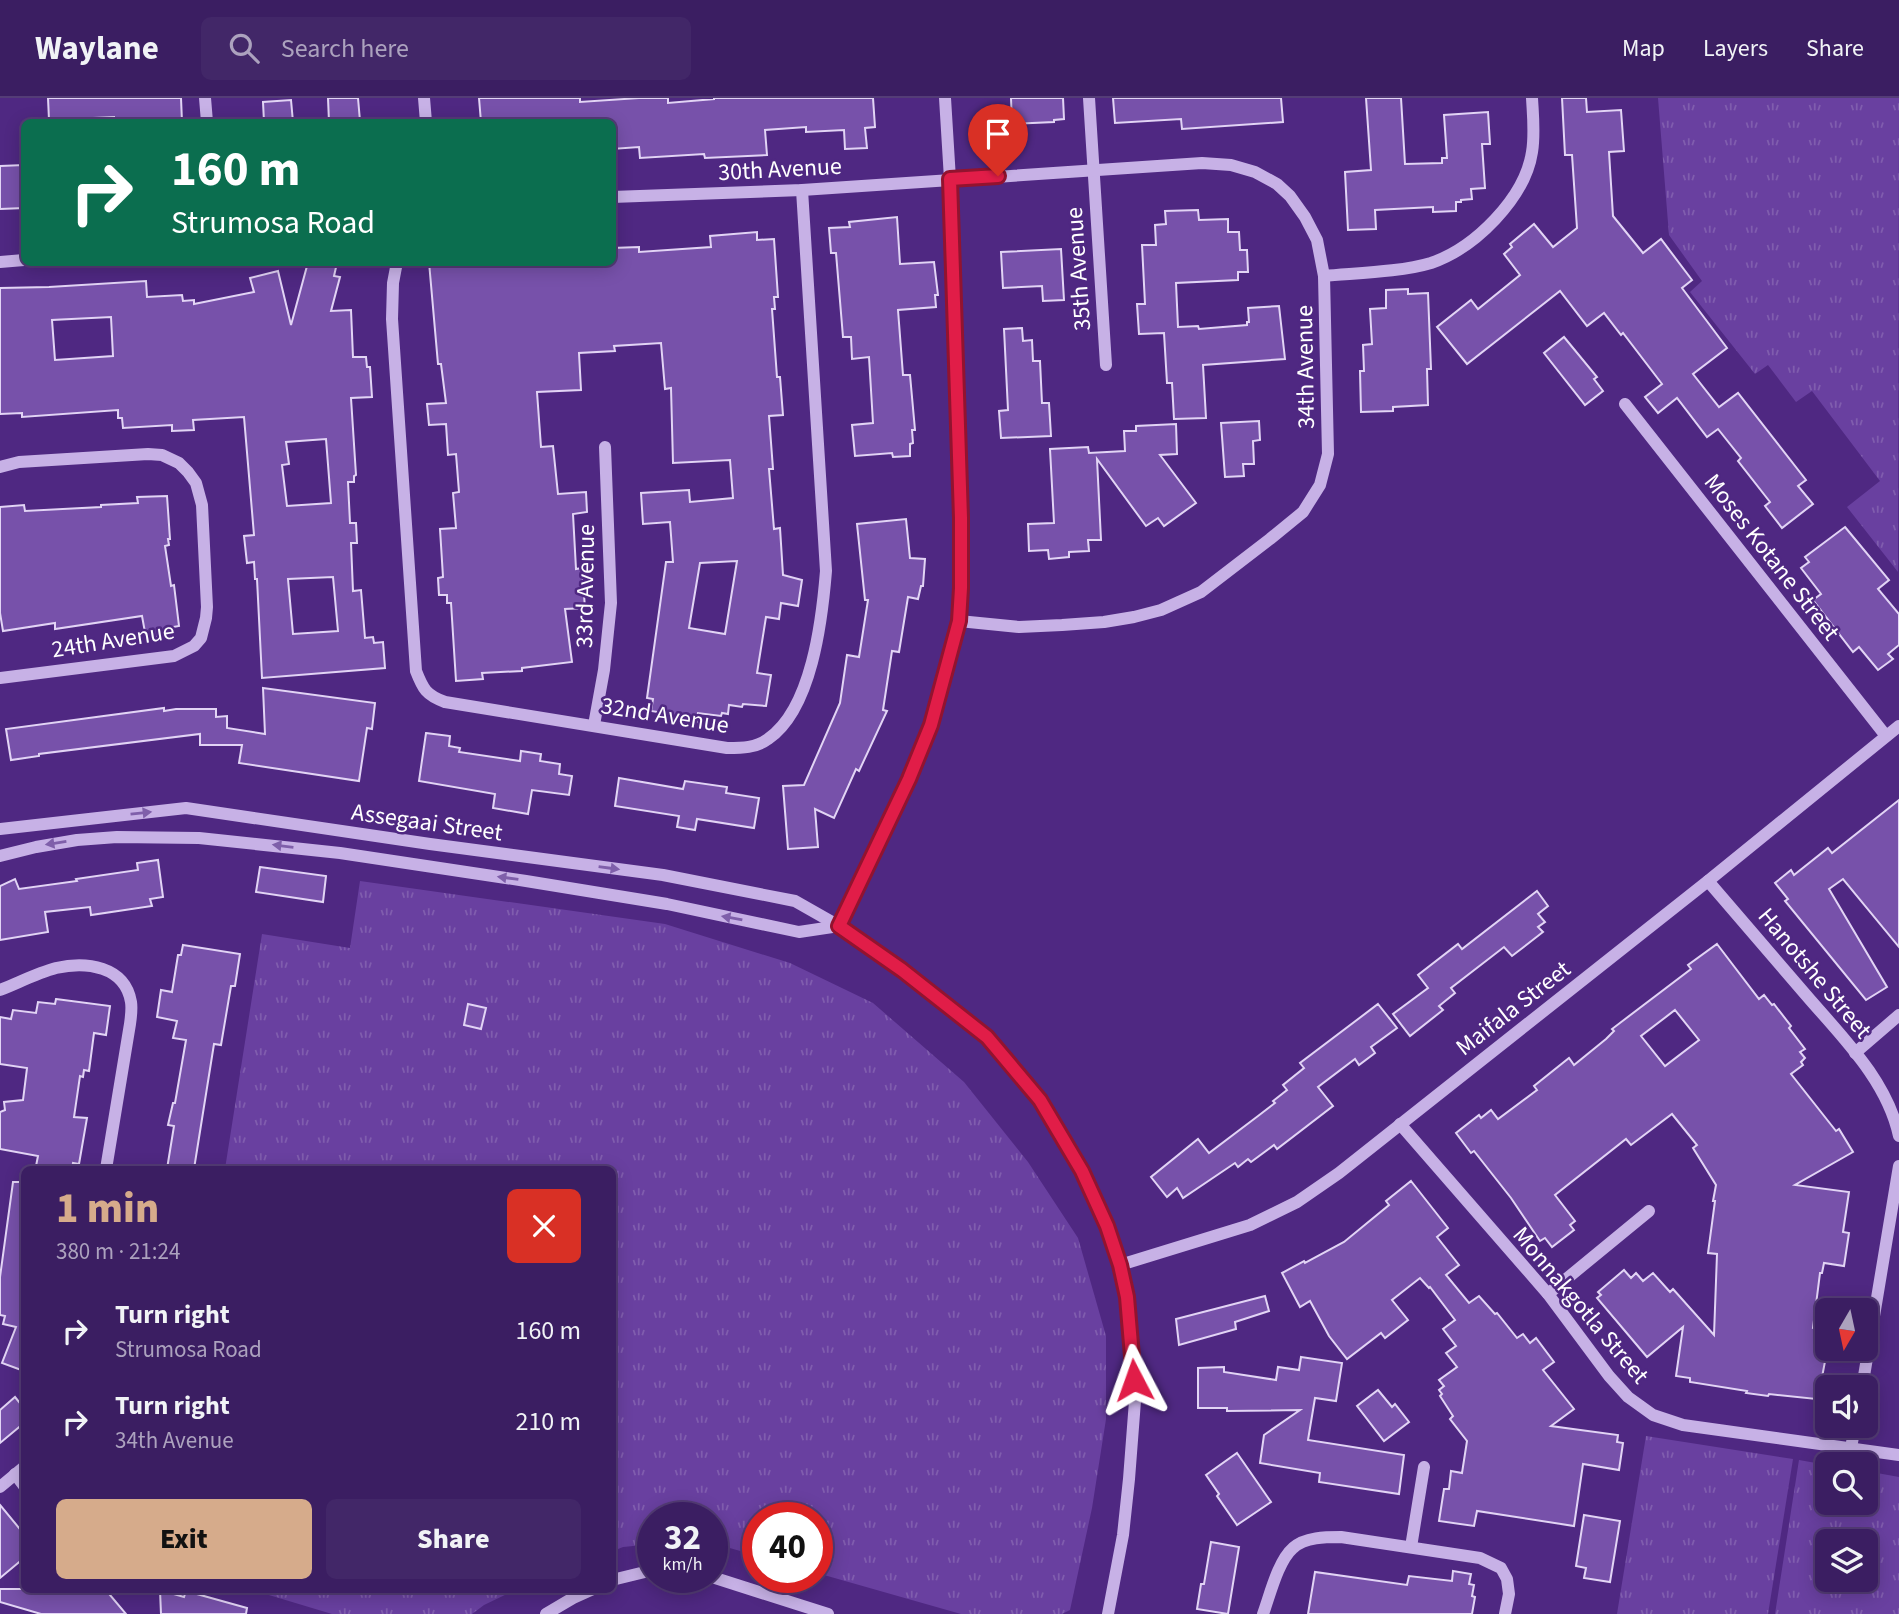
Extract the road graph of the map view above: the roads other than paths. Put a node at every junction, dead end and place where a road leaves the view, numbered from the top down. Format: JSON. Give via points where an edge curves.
{"nodes":[{"id":1,"x":205,"y":98,"type":"edge"},
{"id":2,"x":424,"y":98,"type":"edge"},
{"id":3,"x":945,"y":98,"type":"edge"},
{"id":4,"x":1089,"y":98,"type":"edge"},
{"id":5,"x":1532,"y":98,"type":"edge"},
{"id":6,"x":206,"y":119,"type":"edge"},
{"id":7,"x":426,"y":119,"type":"edge"},
{"id":8,"x":1093,"y":170,"type":"junction"},
{"id":9,"x":950,"y":179,"type":"junction"},
{"id":10,"x":802,"y":190,"type":"junction"},
{"id":11,"x":616,"y":197,"type":"edge"},
{"id":12,"x":21,"y":260,"type":"edge"},
{"id":13,"x":0,"y":262,"type":"edge"},
{"id":14,"x":396,"y":266,"type":"edge"},
{"id":15,"x":1324,"y":276,"type":"junction"},
{"id":16,"x":1106,"y":365,"type":"dead end"},
{"id":17,"x":1625,"y":404,"type":"dead end"},
{"id":18,"x":605,"y":447,"type":"dead end"},
{"id":19,"x":0,"y":467,"type":"edge"},
{"id":20,"x":959,"y":621,"type":"junction"},
{"id":21,"x":0,"y":678,"type":"edge"},
{"id":22,"x":594,"y":725,"type":"junction"},
{"id":23,"x":1899,"y":726,"type":"edge"},
{"id":24,"x":1886,"y":736,"type":"junction"},
{"id":25,"x":0,"y":829,"type":"edge"},
{"id":26,"x":0,"y":856,"type":"edge"},
{"id":27,"x":1708,"y":881,"type":"junction"},
{"id":28,"x":839,"y":926,"type":"junction"},
{"id":29,"x":0,"y":990,"type":"edge"},
{"id":30,"x":1899,"y":1015,"type":"edge"},
{"id":31,"x":1855,"y":1053,"type":"junction"},
{"id":32,"x":1400,"y":1124,"type":"junction"},
{"id":33,"x":1899,"y":1136,"type":"edge"},
{"id":34,"x":106,"y":1166,"type":"edge"},
{"id":35,"x":1899,"y":1166,"type":"edge"},
{"id":36,"x":1649,"y":1211,"type":"dead end"},
{"id":37,"x":1894,"y":1235,"type":"edge"},
{"id":38,"x":1120,"y":1265,"type":"junction"},
{"id":39,"x":1548,"y":1294,"type":"junction"},
{"id":40,"x":1865,"y":1375,"type":"edge"},
{"id":41,"x":1853,"y":1438,"type":"edge"},
{"id":42,"x":1852,"y":1448,"type":"junction"},
{"id":43,"x":1899,"y":1455,"type":"edge"},
{"id":44,"x":1424,"y":1467,"type":"dead end"},
{"id":45,"x":20,"y":1471,"type":"edge"},
{"id":46,"x":0,"y":1487,"type":"edge"},
{"id":47,"x":1411,"y":1546,"type":"junction"},
{"id":48,"x":637,"y":1574,"type":"edge"},
{"id":49,"x":616,"y":1579,"type":"edge"},
{"id":50,"x":728,"y":1582,"type":"edge"},
{"id":51,"x":584,"y":1593,"type":"edge"},
{"id":52,"x":546,"y":1614,"type":"edge"},
{"id":53,"x":828,"y":1614,"type":"edge"},
{"id":54,"x":1108,"y":1614,"type":"edge"},
{"id":55,"x":1263,"y":1614,"type":"edge"},
{"id":56,"x":1505,"y":1614,"type":"edge"}],
"edges":[{"from":1,"to":6,"type":"street"},
{"from":2,"to":7,"type":"street"},
{"from":3,"to":9,"type":"street"},
{"from":4,"to":8,"type":"street","name":"35th Avenue"},
{"from":5,"to":15,"type":"street","via":[[1534,128],[1526,174],[1506,208],[1482,231],[1456,250],[1416,267]]},
{"from":8,"to":9,"type":"street","name":"34th Avenue"},
{"from":8,"to":15,"type":"street","name":"34th Avenue","via":[[1202,163],[1255,172],[1277,184],[1305,217],[1317,240]]},
{"from":8,"to":16,"type":"street","name":"35th Avenue"},
{"from":9,"to":10,"type":"street","name":"30th Avenue"},
{"from":9,"to":20,"type":"street","via":[[961,518]]},
{"from":10,"to":11,"type":"street","name":"30th Avenue"},
{"from":10,"to":22,"type":"street","name":"32nd Avenue","via":[[826,571],[818,639],[797,705],[781,729],[746,748]]},
{"from":12,"to":13,"type":"street"},
{"from":14,"to":22,"type":"street","name":"32nd Avenue","via":[[392,319],[415,671],[421,685],[445,702]]},
{"from":15,"to":20,"type":"street","name":"34th Avenue","via":[[1328,454],[1320,485],[1303,512],[1201,592],[1161,610],[1062,625],[1019,627]]},
{"from":17,"to":24,"type":"street","name":"Moses Kotane Street"},
{"from":18,"to":22,"type":"street","name":"33rd Avenue","via":[[611,603]]},
{"from":19,"to":21,"type":"street","name":"24th Avenue","via":[[148,454],[179,463],[195,483],[202,505],[207,607],[201,638],[174,656]]},
{"from":20,"to":28,"type":"street","via":[[931,725]]},
{"from":23,"to":24,"type":"street","name":"Maifala Street"},
{"from":24,"to":27,"type":"street","name":"Maifala Street"},
{"from":25,"to":28,"type":"street","name":"Assegaai Street","one_way":true,"via":[[186,808],[663,875],[795,901]]},
{"from":28,"to":26,"type":"street","name":"Assegaai Street","one_way":true,"via":[[799,932],[539,883],[211,839],[77,840]]},
{"from":27,"to":31,"type":"street","name":"Hanotshe Street"},
{"from":27,"to":32,"type":"street","name":"Maifala Street"},
{"from":28,"to":38,"type":"street","name":"Assegaai Street","via":[[987,1037],[1032,1090],[1082,1171]]},
{"from":29,"to":34,"type":"street","via":[[56,968],[78,965],[114,973],[126,985],[130,1024]]},
{"from":30,"to":31,"type":"street"},
{"from":31,"to":33,"type":"street","name":"Hanotshe Street","via":[[1885,1096]]},
{"from":32,"to":38,"type":"street","name":"Maifala Street","via":[[1297,1202],[1250,1225]]},
{"from":32,"to":39,"type":"street","name":"Monnakgotla Street"},
{"from":35,"to":37,"type":"street"},
{"from":36,"to":39,"type":"street"},
{"from":37,"to":40,"type":"street"},
{"from":38,"to":54,"type":"street","name":"Assegaai Street","via":[[1135,1401],[1123,1535]]},
{"from":39,"to":42,"type":"street","name":"Monnakgotla Street","via":[[1628,1398],[1653,1415],[1683,1425]]},
{"from":41,"to":42,"type":"street"},
{"from":42,"to":43,"type":"street","name":"Monnakgotla Street"},
{"from":44,"to":47,"type":"street"},
{"from":45,"to":46,"type":"street"},
{"from":47,"to":55,"type":"street","via":[[1341,1537],[1306,1541],[1293,1547],[1283,1561]]},
{"from":47,"to":56,"type":"street","via":[[1480,1558],[1501,1569],[1509,1594]]},
{"from":48,"to":49,"type":"street"},
{"from":50,"to":53,"type":"street"},
{"from":51,"to":52,"type":"street"}]}
